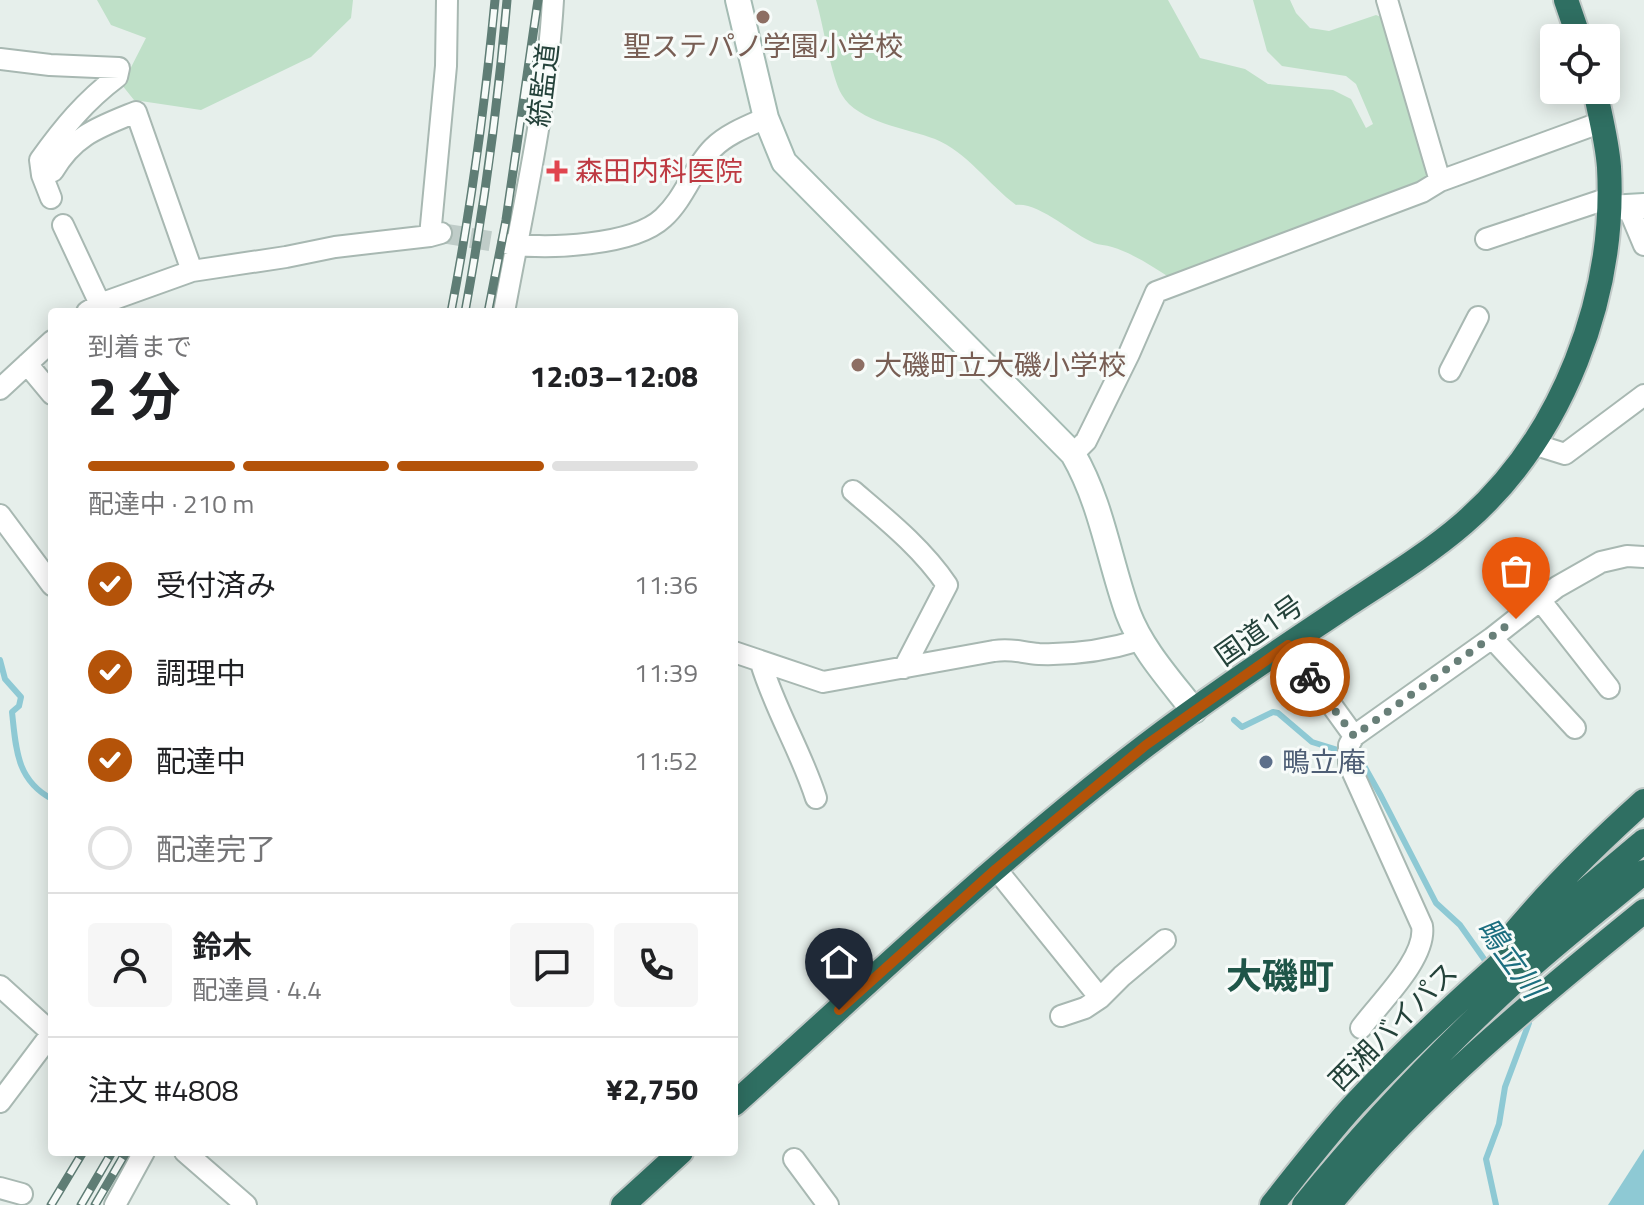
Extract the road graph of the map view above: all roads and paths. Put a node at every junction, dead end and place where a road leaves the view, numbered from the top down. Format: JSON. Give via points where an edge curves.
{"nodes":[{"id":1,"x":447,"y":0,"type":"edge"},
{"id":2,"x":553,"y":0,"type":"edge"},
{"id":3,"x":738,"y":0,"type":"edge"},
{"id":4,"x":1387,"y":0,"type":"edge"},
{"id":5,"x":1566,"y":0,"type":"edge"},
{"id":6,"x":1574,"y":24,"type":"edge"},
{"id":7,"x":0,"y":59,"type":"edge"},
{"id":8,"x":1598,"y":104,"type":"edge"},
{"id":9,"x":766,"y":118,"type":"junction"},
{"id":10,"x":1602,"y":122,"type":"junction"},
{"id":11,"x":42,"y":175,"type":"junction"},
{"id":12,"x":1440,"y":181,"type":"junction"},
{"id":13,"x":51,"y":198,"type":"dead end"},
{"id":14,"x":1623,"y":205,"type":"edge"},
{"id":15,"x":63,"y":225,"type":"dead end"},
{"id":16,"x":1486,"y":239,"type":"dead end"},
{"id":17,"x":513,"y":244,"type":"junction"},
{"id":18,"x":1644,"y":245,"type":"edge"},
{"id":19,"x":192,"y":271,"type":"junction"},
{"id":20,"x":94,"y":308,"type":"edge"},
{"id":21,"x":505,"y":308,"type":"edge"},
{"id":22,"x":1478,"y":317,"type":"dead end"},
{"id":23,"x":48,"y":345,"type":"edge"},
{"id":24,"x":27,"y":364,"type":"junction"},
{"id":25,"x":1450,"y":371,"type":"dead end"},
{"id":26,"x":0,"y":389,"type":"edge"},
{"id":27,"x":48,"y":389,"type":"edge"},
{"id":28,"x":1644,"y":395,"type":"edge"},
{"id":29,"x":1533,"y":444,"type":"junction"},
{"id":30,"x":1073,"y":454,"type":"junction"},
{"id":31,"x":853,"y":491,"type":"dead end"},
{"id":32,"x":0,"y":515,"type":"edge"},
{"id":33,"x":1644,"y":557,"type":"edge"},
{"id":34,"x":48,"y":580,"type":"edge"},
{"id":35,"x":1540,"y":600,"type":"junction"},
{"id":36,"x":1492,"y":638,"type":"junction"},
{"id":37,"x":1140,"y":640,"type":"junction"},
{"id":38,"x":1288,"y":645,"type":"junction"},
{"id":39,"x":738,"y":654,"type":"edge"},
{"id":40,"x":761,"y":663,"type":"junction"},
{"id":41,"x":904,"y":668,"type":"junction"},
{"id":42,"x":792,"y":672,"type":"junction"},
{"id":43,"x":1609,"y":688,"type":"dead end"},
{"id":44,"x":771,"y":695,"type":"junction"},
{"id":45,"x":1194,"y":711,"type":"junction"},
{"id":46,"x":1575,"y":728,"type":"dead end"},
{"id":47,"x":1354,"y":736,"type":"junction"},
{"id":48,"x":816,"y":798,"type":"dead end"},
{"id":49,"x":1644,"y":801,"type":"edge"},
{"id":50,"x":1644,"y":841,"type":"edge"},
{"id":51,"x":996,"y":869,"type":"junction"},
{"id":52,"x":1644,"y":872,"type":"edge"},
{"id":53,"x":1644,"y":911,"type":"edge"},
{"id":54,"x":1165,"y":940,"type":"dead end"},
{"id":55,"x":0,"y":986,"type":"edge"},
{"id":56,"x":1467,"y":993,"type":"junction"},
{"id":57,"x":1100,"y":998,"type":"junction"},
{"id":58,"x":1061,"y":1016,"type":"dead end"},
{"id":59,"x":1361,"y":1028,"type":"dead end"},
{"id":60,"x":48,"y":1029,"type":"edge"},
{"id":61,"x":48,"y":1038,"type":"edge"},
{"id":62,"x":1420,"y":1074,"type":"junction"},
{"id":63,"x":738,"y":1100,"type":"edge"},
{"id":64,"x":0,"y":1102,"type":"edge"},
{"id":65,"x":142,"y":1156,"type":"edge"},
{"id":66,"x":190,"y":1156,"type":"edge"},
{"id":67,"x":677,"y":1156,"type":"edge"},
{"id":68,"x":794,"y":1159,"type":"dead end"},
{"id":69,"x":0,"y":1188,"type":"edge"},
{"id":70,"x":22,"y":1194,"type":"dead end"},
{"id":71,"x":115,"y":1205,"type":"edge"},
{"id":72,"x":246,"y":1205,"type":"edge"},
{"id":73,"x":623,"y":1205,"type":"edge"},
{"id":74,"x":828,"y":1205,"type":"edge"},
{"id":75,"x":1272,"y":1205,"type":"edge"},
{"id":76,"x":1304,"y":1205,"type":"edge"},
{"id":77,"x":1329,"y":1205,"type":"edge"}],
"edges":[{"from":1,"to":19,"type":"street","via":[[436,234]]},
{"from":2,"to":17,"type":"street","name":"統監道","via":[[545,86]]},
{"from":3,"to":9,"type":"street"},
{"from":4,"to":12,"type":"street"},
{"from":5,"to":6,"type":"highway"},
{"from":7,"to":11,"type":"street","via":[[119,68],[117,77],[89,98],[40,160]]},
{"from":8,"to":10,"type":"highway","name":"国道1号"},
{"from":9,"to":17,"type":"street","via":[[714,147],[683,196],[644,232],[593,243]]},
{"from":9,"to":30,"type":"street","via":[[784,162],[804,185]]},
{"from":10,"to":12,"type":"street"},
{"from":10,"to":14,"type":"highway","name":"国道1号"},
{"from":11,"to":13,"type":"street"},
{"from":11,"to":19,"type":"street","via":[[53,171],[86,133],[136,112]]},
{"from":12,"to":30,"type":"street","via":[[1156,292],[1086,441]]},
{"from":14,"to":16,"type":"street"},
{"from":14,"to":18,"type":"street"},
{"from":14,"to":29,"type":"highway","name":"国道1号","via":[[1571,373]]},
{"from":15,"to":20,"type":"street"},
{"from":17,"to":21,"type":"street","name":"統監道"},
{"from":19,"to":20,"type":"street"},
{"from":22,"to":25,"type":"street"},
{"from":23,"to":24,"type":"street"},
{"from":24,"to":26,"type":"street"},
{"from":24,"to":27,"type":"street"},
{"from":28,"to":29,"type":"street","via":[[1565,454]]},
{"from":29,"to":38,"type":"highway","name":"国道1号","via":[[1466,521]]},
{"from":30,"to":37,"type":"street","via":[[1100,515]]},
{"from":31,"to":41,"type":"street","via":[[905,536],[947,585]]},
{"from":32,"to":34,"type":"street"},
{"from":33,"to":35,"type":"street","via":[[1601,562]]},
{"from":35,"to":36,"type":"street"},
{"from":35,"to":43,"type":"street"},
{"from":36,"to":46,"type":"street"},
{"from":36,"to":47,"type":"street"},
{"from":37,"to":41,"type":"street","via":[[1082,653],[1004,650]]},
{"from":37,"to":45,"type":"street"},
{"from":38,"to":45,"type":"highway","name":"国道1号"},
{"from":38,"to":47,"type":"street"},
{"from":39,"to":40,"type":"street"},
{"from":40,"to":42,"type":"street"},
{"from":40,"to":44,"type":"street"},
{"from":41,"to":42,"type":"street","via":[[823,682]]},
{"from":42,"to":44,"type":"street"},
{"from":44,"to":48,"type":"street"},
{"from":45,"to":51,"type":"highway","name":"国道1号"},
{"from":47,"to":59,"type":"street","via":[[1349,764],[1424,936],[1415,958]]},
{"from":49,"to":56,"type":"highway","via":[[1529,915]]},
{"from":50,"to":56,"type":"highway","name":"西湘バイパス"},
{"from":51,"to":57,"type":"street"},
{"from":51,"to":63,"type":"highway","name":"国道1号"},
{"from":52,"to":62,"type":"highway","name":"西湘バイパス","via":[[1529,968]]},
{"from":53,"to":62,"type":"highway","via":[[1528,1009]]},
{"from":54,"to":57,"type":"street"},
{"from":55,"to":60,"type":"street"},
{"from":56,"to":62,"type":"highway","name":"西湘バイパス"},
{"from":57,"to":58,"type":"street"},
{"from":61,"to":64,"type":"street"},
{"from":62,"to":75,"type":"highway","name":"西湘バイパス","via":[[1355,1105]]},
{"from":62,"to":76,"type":"highway","name":"西湘バイパス"},
{"from":62,"to":77,"type":"highway","via":[[1387,1139]]},
{"from":65,"to":71,"type":"street"},
{"from":66,"to":72,"type":"street"},
{"from":67,"to":73,"type":"highway"},
{"from":68,"to":74,"type":"street"},
{"from":69,"to":70,"type":"street"}]}
